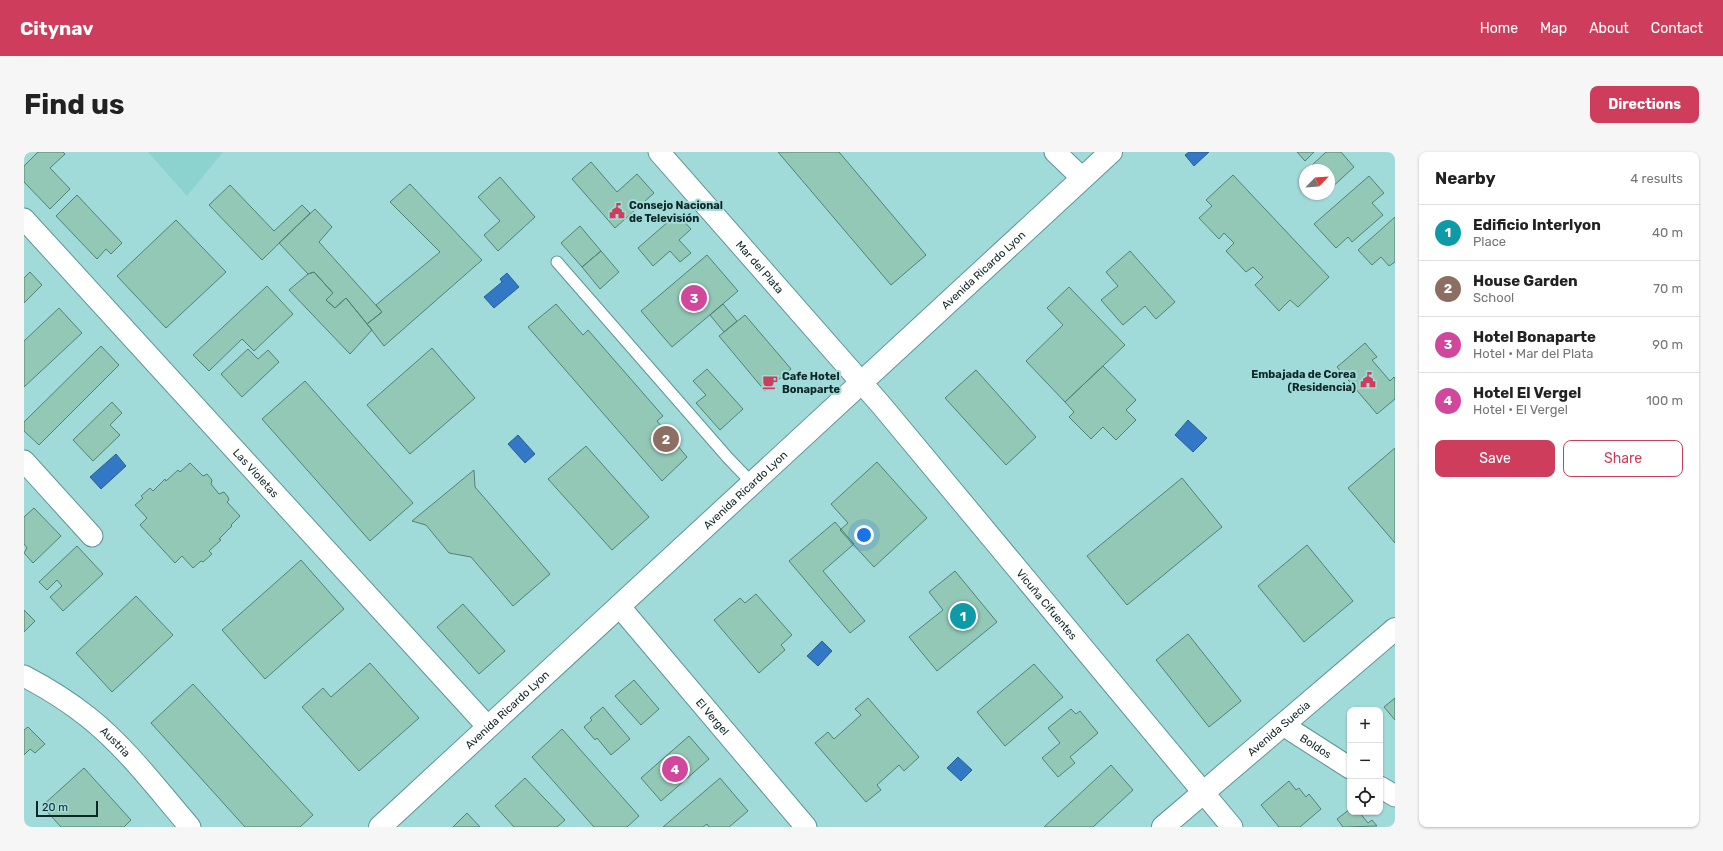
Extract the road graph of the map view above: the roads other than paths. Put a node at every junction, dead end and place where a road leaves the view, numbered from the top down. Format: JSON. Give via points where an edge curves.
{"nodes":[{"id":1,"x":659,"y":152,"type":"edge"},
{"id":2,"x":1055,"y":152,"type":"edge"},
{"id":3,"x":1111,"y":152,"type":"edge"},
{"id":4,"x":1082,"y":178,"type":"junction"},
{"id":5,"x":24,"y":219,"type":"edge"},
{"id":6,"x":557,"y":262,"type":"dead end"},
{"id":7,"x":861,"y":383,"type":"junction"},
{"id":8,"x":24,"y":461,"type":"edge"},
{"id":9,"x":752,"y":483,"type":"junction"},
{"id":10,"x":92,"y":536,"type":"dead end"},
{"id":11,"x":619,"y":606,"type":"junction"},
{"id":12,"x":1395,"y":629,"type":"edge"},
{"id":13,"x":24,"y":676,"type":"edge"},
{"id":14,"x":1283,"y":725,"type":"junction"},
{"id":15,"x":488,"y":727,"type":"junction"},
{"id":16,"x":1347,"y":766,"type":"edge"},
{"id":17,"x":1383,"y":789,"type":"edge"},
{"id":18,"x":1203,"y":793,"type":"junction"},
{"id":19,"x":1395,"y":796,"type":"edge"},
{"id":20,"x":190,"y":827,"type":"edge"},
{"id":21,"x":380,"y":827,"type":"edge"},
{"id":22,"x":806,"y":827,"type":"edge"},
{"id":23,"x":1163,"y":827,"type":"edge"},
{"id":24,"x":1232,"y":827,"type":"edge"}],
"edges":[{"from":1,"to":7,"type":"street","name":"Mar del Plata"},
{"from":2,"to":4,"type":"street"},
{"from":3,"to":4,"type":"street","name":"Avenida Ricardo Lyon"},
{"from":4,"to":7,"type":"street","name":"Avenida Ricardo Lyon"},
{"from":5,"to":15,"type":"street","name":"Las Violetas"},
{"from":6,"to":9,"type":"lane"},
{"from":7,"to":9,"type":"street","name":"Avenida Ricardo Lyon"},
{"from":7,"to":18,"type":"street","name":"Vicuña Cifuentes"},
{"from":8,"to":10,"type":"street"},
{"from":9,"to":11,"type":"street","name":"Avenida Ricardo Lyon"},
{"from":11,"to":15,"type":"street","name":"Avenida Ricardo Lyon"},
{"from":11,"to":22,"type":"street","name":"El Vergel"},
{"from":12,"to":14,"type":"street","name":"Avenida Suecia"},
{"from":13,"to":20,"type":"street","name":"Austria","via":[[68,701],[111,737]]},
{"from":14,"to":16,"type":"street","name":"Boldos"},
{"from":14,"to":18,"type":"street","name":"Avenida Suecia"},
{"from":15,"to":21,"type":"street","name":"Avenida Ricardo Lyon"},
{"from":17,"to":19,"type":"street"},
{"from":18,"to":23,"type":"street","name":"Avenida Suecia"},
{"from":18,"to":24,"type":"street","name":"Vicuña Cifuentes"}]}
